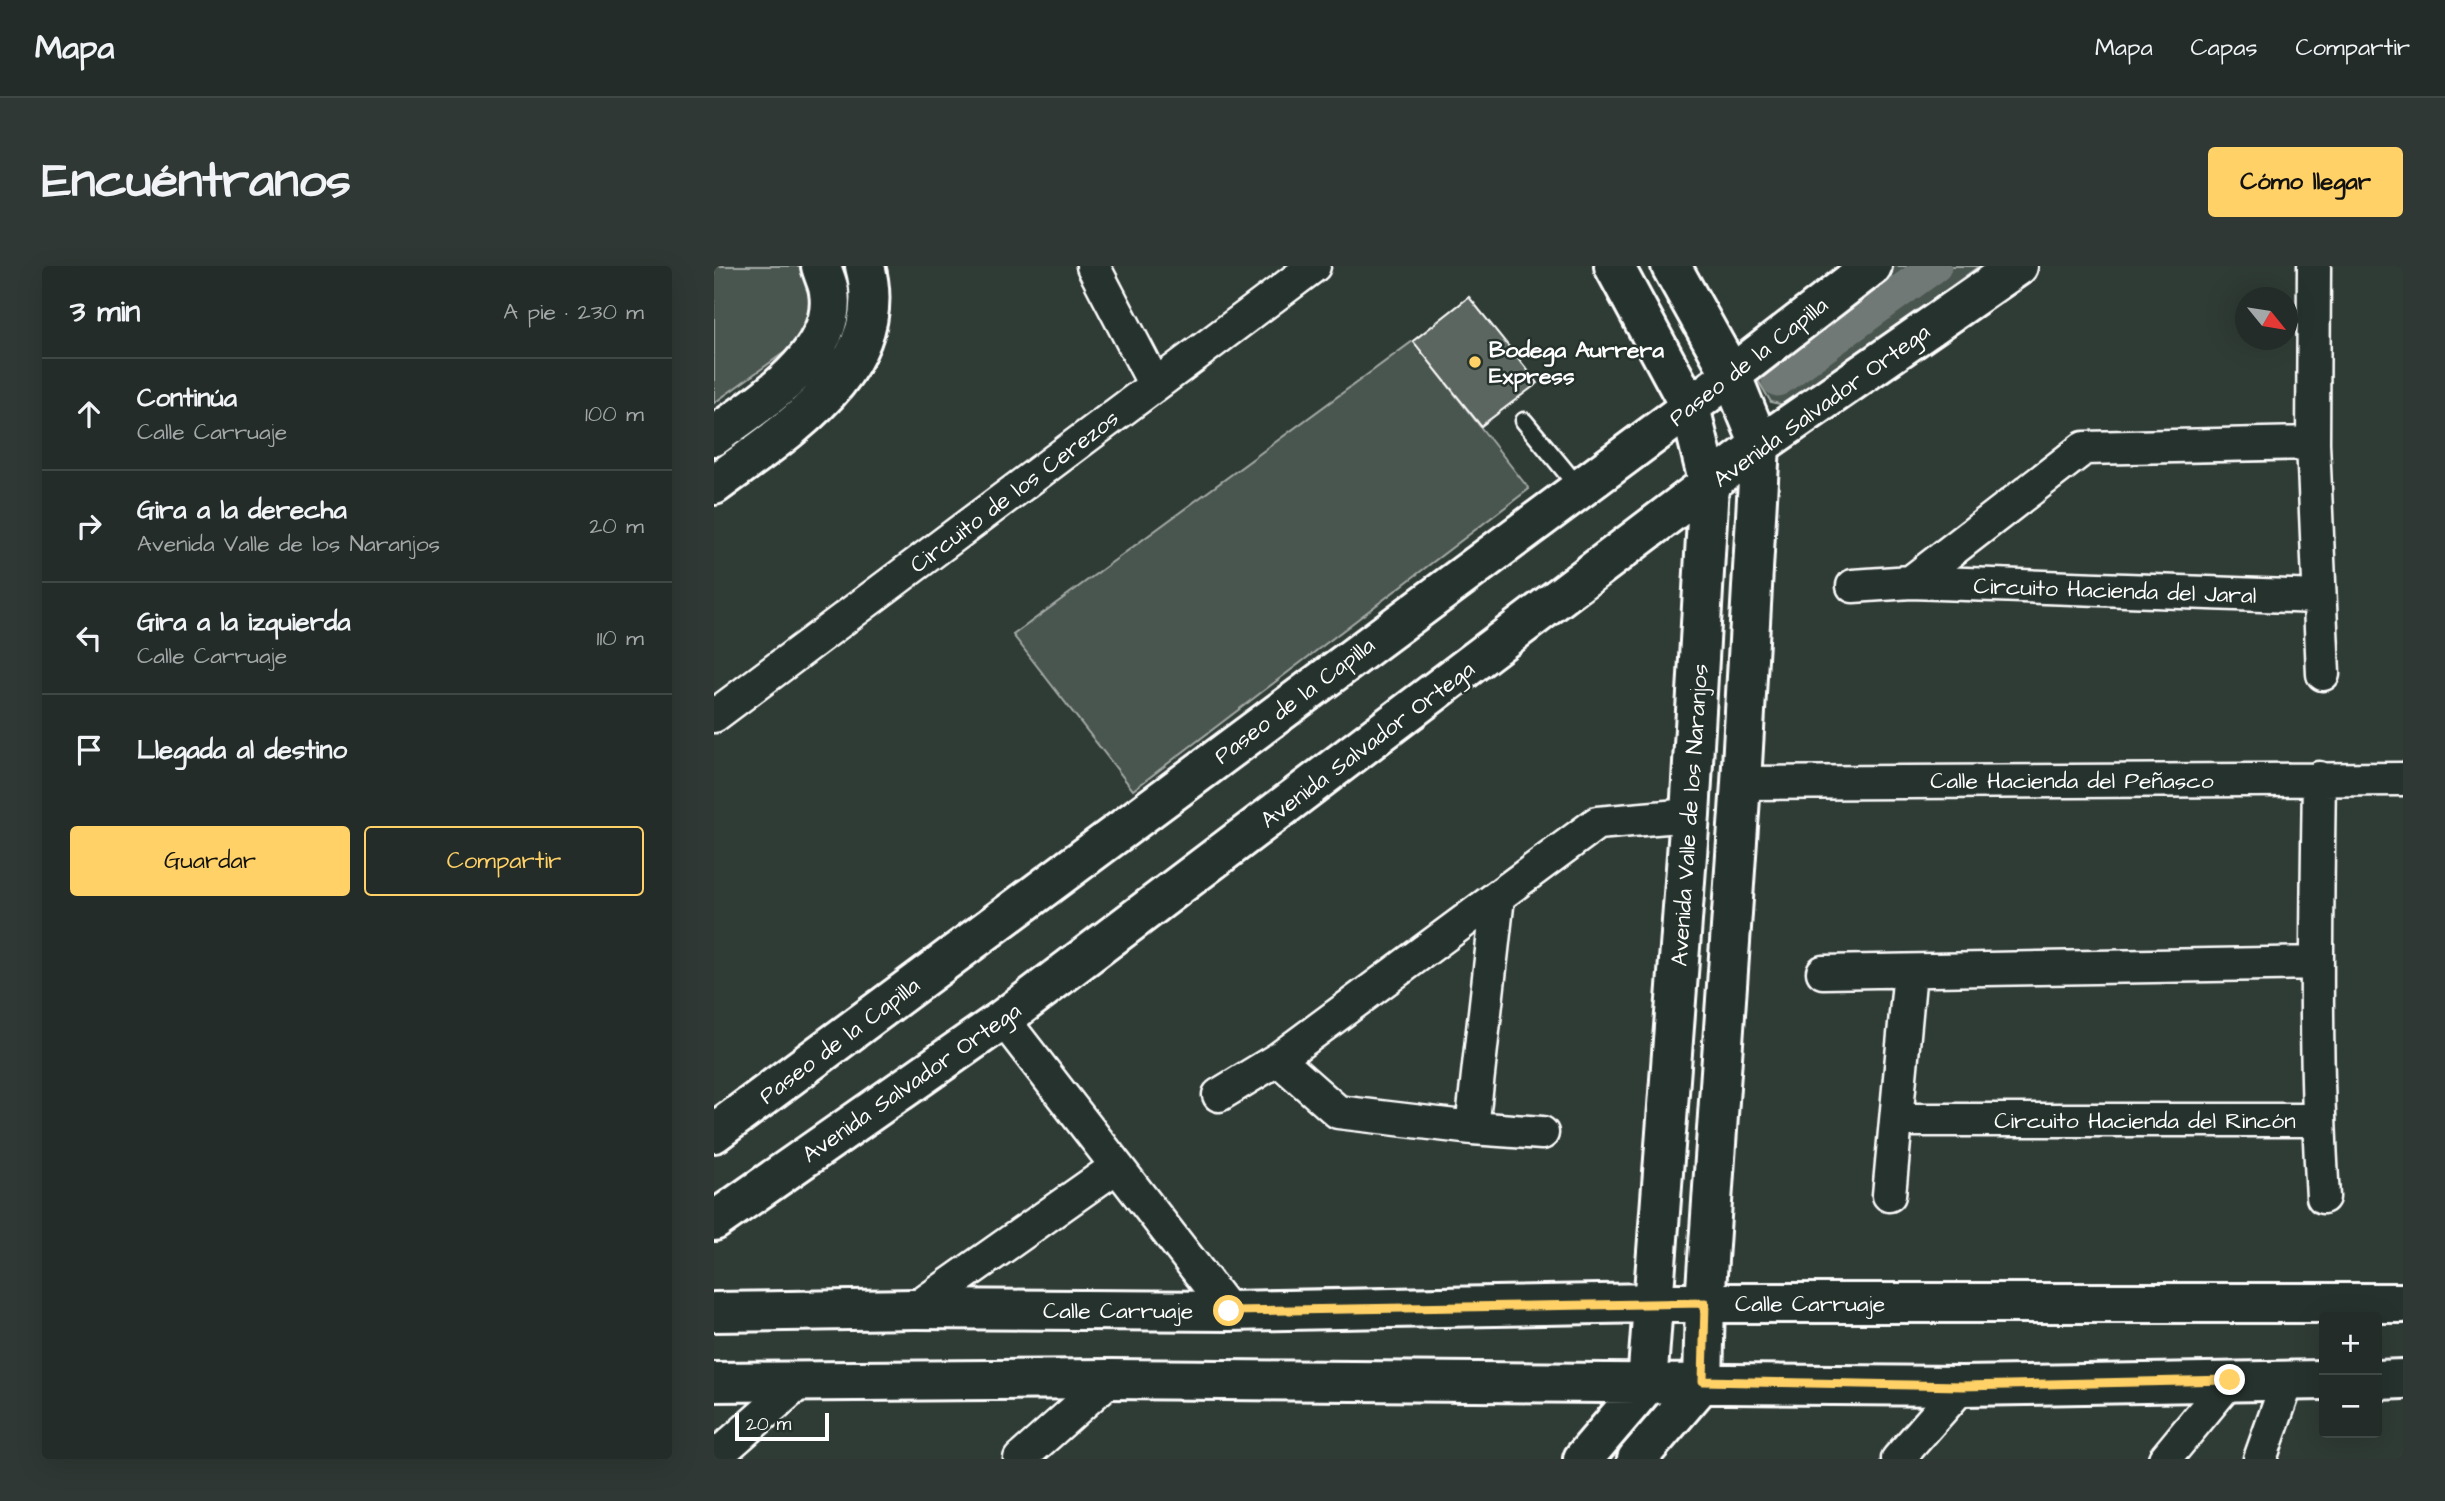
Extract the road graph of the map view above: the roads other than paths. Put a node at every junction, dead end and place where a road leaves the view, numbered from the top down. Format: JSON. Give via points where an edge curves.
{"nodes":[{"id":1,"x":821,"y":266,"type":"edge"},
{"id":2,"x":866,"y":266,"type":"edge"},
{"id":3,"x":1093,"y":266,"type":"edge"},
{"id":4,"x":1314,"y":266,"type":"edge"},
{"id":5,"x":1614,"y":266,"type":"edge"},
{"id":6,"x":1671,"y":266,"type":"edge"},
{"id":7,"x":1872,"y":266,"type":"edge"},
{"id":8,"x":2018,"y":266,"type":"edge"},
{"id":9,"x":2314,"y":266,"type":"edge"},
{"id":10,"x":1731,"y":374,"type":"junction"},
{"id":11,"x":1155,"y":385,"type":"junction"},
{"id":12,"x":1690,"y":407,"type":"junction"},
{"id":13,"x":1524,"y":421,"type":"dead end"},
{"id":14,"x":714,"y":436,"type":"edge"},
{"id":15,"x":2313,"y":443,"type":"junction"},
{"id":16,"x":1760,"y":445,"type":"junction"},
{"id":17,"x":714,"y":485,"type":"edge"},
{"id":18,"x":1709,"y":485,"type":"junction"},
{"id":19,"x":1579,"y":488,"type":"junction"},
{"id":20,"x":1911,"y":582,"type":"junction"},
{"id":21,"x":1853,"y":586,"type":"dead end"},
{"id":22,"x":2318,"y":597,"type":"junction"},
{"id":23,"x":2323,"y":674,"type":"dead end"},
{"id":24,"x":714,"y":716,"type":"edge"},
{"id":25,"x":2319,"y":778,"type":"junction"},
{"id":26,"x":2403,"y":779,"type":"edge"},
{"id":27,"x":1741,"y":783,"type":"junction"},
{"id":28,"x":1690,"y":816,"type":"junction"},
{"id":29,"x":1498,"y":897,"type":"junction"},
{"id":30,"x":2316,"y":963,"type":"junction"},
{"id":31,"x":1910,"y":971,"type":"junction"},
{"id":32,"x":1823,"y":972,"type":"dead end"},
{"id":33,"x":1003,"y":1019,"type":"junction"},
{"id":34,"x":1278,"y":1059,"type":"junction"},
{"id":35,"x":1672,"y":1071,"type":"junction"},
{"id":36,"x":1721,"y":1074,"type":"junction"},
{"id":37,"x":1219,"y":1095,"type":"dead end"},
{"id":38,"x":1898,"y":1120,"type":"junction"},
{"id":39,"x":2318,"y":1120,"type":"junction"},
{"id":40,"x":1472,"y":1128,"type":"junction"},
{"id":41,"x":714,"y":1133,"type":"edge"},
{"id":42,"x":1542,"y":1133,"type":"dead end"},
{"id":43,"x":1116,"y":1167,"type":"junction"},
{"id":44,"x":1889,"y":1195,"type":"dead end"},
{"id":45,"x":2323,"y":1197,"type":"dead end"},
{"id":46,"x":714,"y":1221,"type":"edge"},
{"id":47,"x":1654,"y":1303,"type":"junction"},
{"id":48,"x":1705,"y":1303,"type":"junction"},
{"id":49,"x":2403,"y":1303,"type":"edge"},
{"id":50,"x":915,"y":1309,"type":"junction"},
{"id":51,"x":1229,"y":1311,"type":"junction"},
{"id":52,"x":714,"y":1312,"type":"edge"},
{"id":53,"x":1110,"y":1379,"type":"junction"},
{"id":54,"x":2403,"y":1379,"type":"edge"},
{"id":55,"x":2230,"y":1380,"type":"junction"},
{"id":56,"x":2306,"y":1380,"type":"edge"},
{"id":57,"x":2382,"y":1380,"type":"edge"},
{"id":58,"x":1703,"y":1381,"type":"junction"},
{"id":59,"x":714,"y":1382,"type":"edge"},
{"id":60,"x":800,"y":1382,"type":"junction"},
{"id":61,"x":1647,"y":1384,"type":"junction"},
{"id":62,"x":1962,"y":1386,"type":"junction"},
{"id":63,"x":714,"y":1458,"type":"edge"},
{"id":64,"x":1020,"y":1459,"type":"edge"},
{"id":65,"x":1583,"y":1459,"type":"edge"},
{"id":66,"x":1637,"y":1459,"type":"edge"},
{"id":67,"x":1898,"y":1459,"type":"edge"},
{"id":68,"x":2165,"y":1459,"type":"edge"},
{"id":69,"x":2260,"y":1459,"type":"edge"}],
"edges":[{"from":1,"to":14,"type":"street","via":[[829,292],[828,313],[814,350],[779,388]]},
{"from":2,"to":17,"type":"street","via":[[867,326],[849,369],[807,415]]},
{"from":3,"to":11,"type":"street"},
{"from":4,"to":11,"type":"street","name":"Circuito de los Cerezos"},
{"from":5,"to":12,"type":"street","name":"Avenida Valle de los Naranjos"},
{"from":6,"to":10,"type":"street"},
{"from":7,"to":10,"type":"street","name":"Paseo de la Capilla"},
{"from":8,"to":16,"type":"street","name":"Avenida Salvador Ortega"},
{"from":9,"to":15,"type":"street"},
{"from":10,"to":12,"type":"street","name":"Paseo de la Capilla"},
{"from":10,"to":16,"type":"street"},
{"from":11,"to":24,"type":"street","name":"Circuito de los Cerezos"},
{"from":12,"to":18,"type":"street","name":"Avenida Valle de los Naranjos"},
{"from":12,"to":19,"type":"street","name":"Paseo de la Capilla"},
{"from":13,"to":19,"type":"lane"},
{"from":15,"to":20,"type":"street","name":"Circuito Hacienda del Jaral","via":[[2084,448]]},
{"from":15,"to":22,"type":"street"},
{"from":16,"to":18,"type":"street","name":"Avenida Salvador Ortega"},
{"from":16,"to":27,"type":"street"},
{"from":18,"to":28,"type":"street","name":"Avenida Valle de los Naranjos"},
{"from":18,"to":33,"type":"street","name":"Avenida Salvador Ortega"},
{"from":19,"to":41,"type":"street","name":"Paseo de la Capilla"},
{"from":20,"to":21,"type":"street","name":"Circuito Hacienda del Jaral"},
{"from":20,"to":22,"type":"street","name":"Circuito Hacienda del Jaral"},
{"from":22,"to":23,"type":"street"},
{"from":25,"to":26,"type":"street","name":"Calle Hacienda del Peñasco"},
{"from":25,"to":27,"type":"street","name":"Calle Hacienda del Peñasco"},
{"from":25,"to":30,"type":"street","name":"Circuito Hacienda del Rincón"},
{"from":27,"to":36,"type":"street"},
{"from":28,"to":29,"type":"street","via":[[1597,822]]},
{"from":28,"to":35,"type":"street","name":"Avenida Valle de los Naranjos"},
{"from":29,"to":34,"type":"street"},
{"from":29,"to":40,"type":"street"},
{"from":30,"to":31,"type":"street"},
{"from":30,"to":39,"type":"street","name":"Circuito Hacienda del Rincón"},
{"from":31,"to":32,"type":"street"},
{"from":31,"to":38,"type":"street"},
{"from":33,"to":43,"type":"street"},
{"from":33,"to":46,"type":"street","name":"Avenida Salvador Ortega"},
{"from":34,"to":37,"type":"street"},
{"from":34,"to":40,"type":"street","via":[[1338,1112]]},
{"from":35,"to":36,"type":"street"},
{"from":35,"to":47,"type":"street","name":"Avenida Valle de los Naranjos"},
{"from":36,"to":48,"type":"street"},
{"from":38,"to":39,"type":"street","name":"Circuito Hacienda del Rincón"},
{"from":38,"to":44,"type":"street"},
{"from":39,"to":45,"type":"street"},
{"from":40,"to":42,"type":"street"},
{"from":43,"to":50,"type":"street"},
{"from":43,"to":51,"type":"street"},
{"from":47,"to":48,"type":"street","name":"Calle Carruaje"},
{"from":47,"to":51,"type":"street","name":"Calle Carruaje"},
{"from":47,"to":61,"type":"street","name":"Avenida Valle de los Naranjos"},
{"from":48,"to":49,"type":"street","name":"Calle Carruaje"},
{"from":48,"to":58,"type":"street"},
{"from":50,"to":51,"type":"street","name":"Calle Carruaje"},
{"from":50,"to":52,"type":"street","name":"Calle Carruaje"},
{"from":53,"to":60,"type":"street"},
{"from":53,"to":61,"type":"street"},
{"from":53,"to":64,"type":"street"},
{"from":54,"to":57,"type":"street"},
{"from":55,"to":56,"type":"street"},
{"from":55,"to":62,"type":"street"},
{"from":55,"to":68,"type":"street"},
{"from":56,"to":69,"type":"street"},
{"from":58,"to":61,"type":"street"},
{"from":58,"to":62,"type":"street"},
{"from":58,"to":66,"type":"street"},
{"from":59,"to":60,"type":"street"},
{"from":60,"to":63,"type":"street"},
{"from":61,"to":65,"type":"street"},
{"from":62,"to":67,"type":"street"}]}
